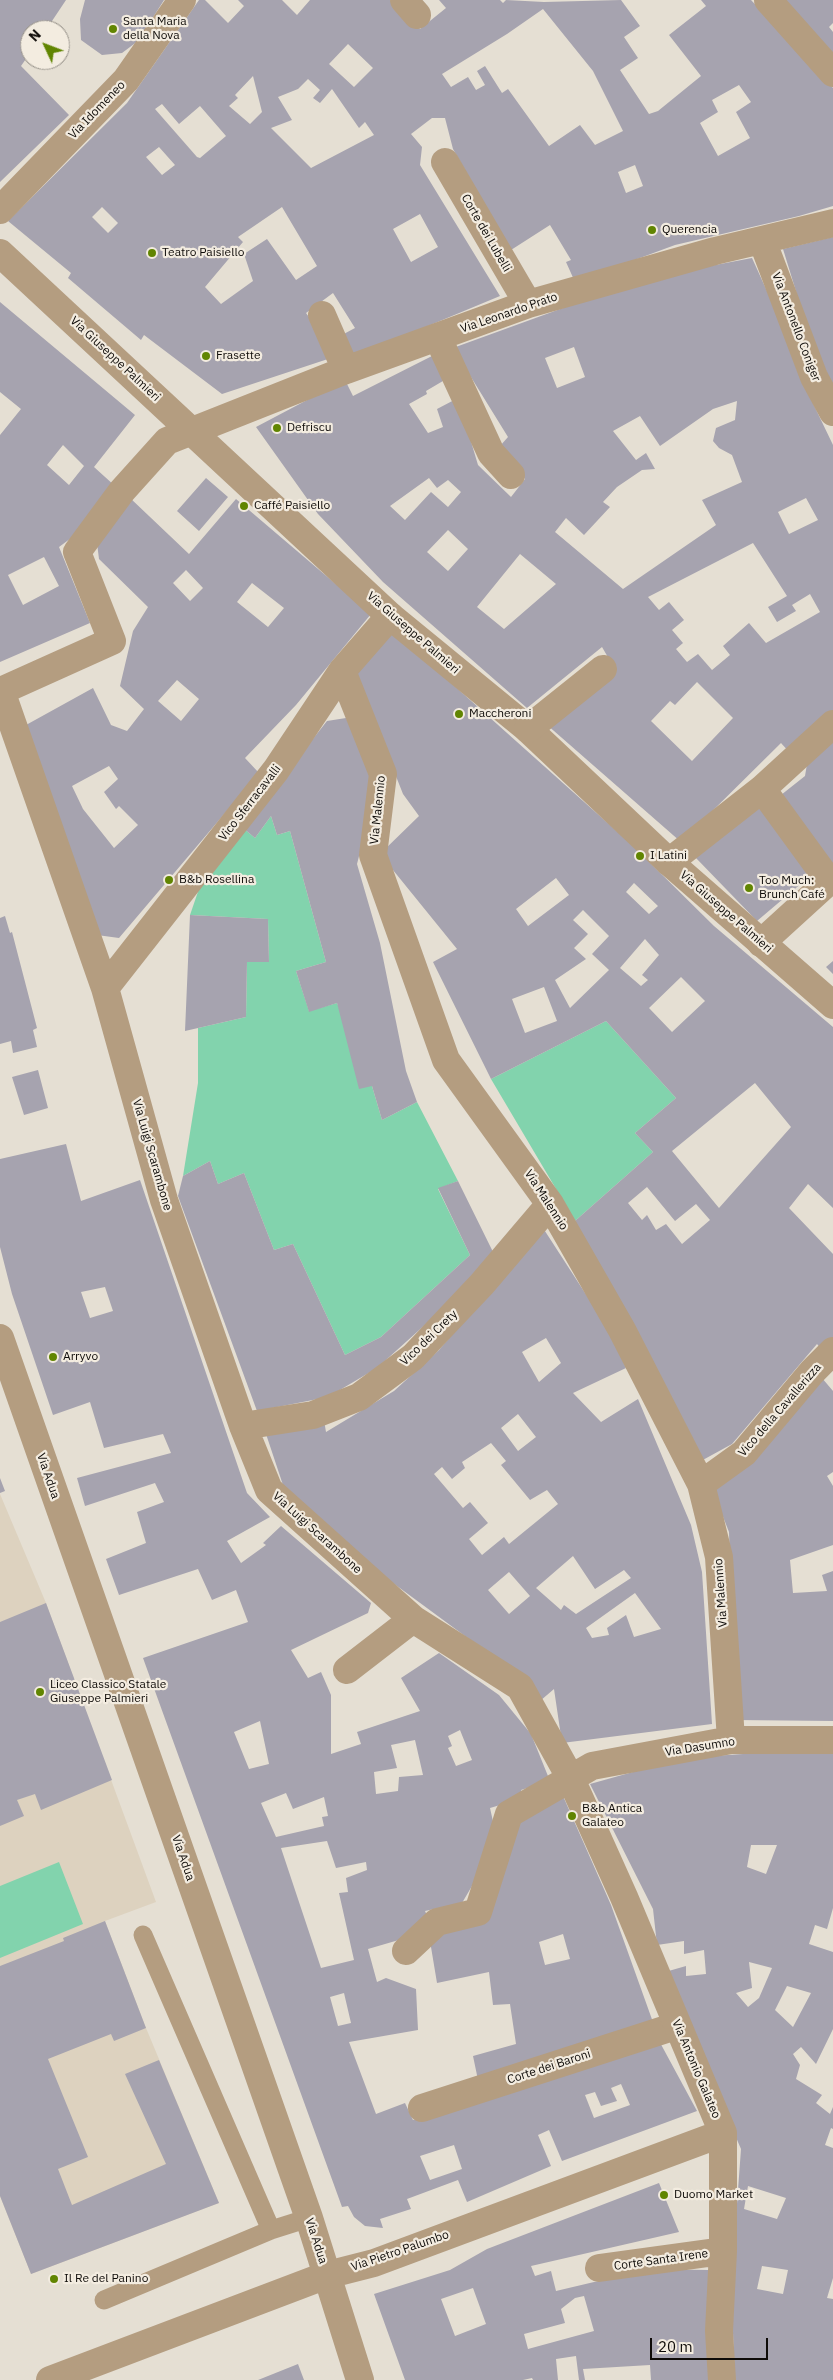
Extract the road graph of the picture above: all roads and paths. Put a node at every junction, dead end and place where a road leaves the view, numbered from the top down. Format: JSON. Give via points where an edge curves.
{"nodes":[{"id":1,"x":182,"y":0,"type":"edge"},
{"id":2,"x":768,"y":0,"type":"edge"},
{"id":3,"x":833,"y":72,"type":"edge"},
{"id":4,"x":444,"y":162,"type":"dead end"},
{"id":5,"x":0,"y":210,"type":"edge"},
{"id":6,"x":833,"y":223,"type":"edge"},
{"id":7,"x":762,"y":240,"type":"junction"},
{"id":8,"x":0,"y":253,"type":"edge"},
{"id":9,"x":528,"y":304,"type":"junction"},
{"id":10,"x":322,"y":315,"type":"dead end"},
{"id":11,"x":438,"y":338,"type":"junction"},
{"id":12,"x":346,"y":370,"type":"junction"},
{"id":13,"x":833,"y":412,"type":"edge"},
{"id":14,"x":194,"y":431,"type":"junction"},
{"id":15,"x":512,"y":475,"type":"dead end"},
{"id":16,"x":122,"y":491,"type":"joint"},
{"id":17,"x":390,"y":616,"type":"junction"},
{"id":18,"x":602,"y":668,"type":"dead end"},
{"id":19,"x":342,"y":671,"type":"junction"},
{"id":20,"x":833,"y":724,"type":"edge"},
{"id":21,"x":528,"y":729,"type":"junction"},
{"id":22,"x":762,"y":789,"type":"junction"},
{"id":23,"x":669,"y":862,"type":"junction"},
{"id":24,"x":761,"y":943,"type":"junction"},
{"id":25,"x":105,"y":988,"type":"junction"},
{"id":26,"x":833,"y":1005,"type":"edge"},
{"id":27,"x":550,"y":1204,"type":"junction"},
{"id":28,"x":0,"y":1338,"type":"edge"},
{"id":29,"x":833,"y":1351,"type":"edge"},
{"id":30,"x":244,"y":1426,"type":"junction"},
{"id":31,"x":701,"y":1484,"type":"junction"},
{"id":32,"x":413,"y":1619,"type":"junction"},
{"id":33,"x":347,"y":1670,"type":"dead end"},
{"id":34,"x":732,"y":1740,"type":"junction"},
{"id":35,"x":833,"y":1740,"type":"edge"},
{"id":36,"x":571,"y":1779,"type":"junction"},
{"id":37,"x":143,"y":1935,"type":"dead end"},
{"id":38,"x":406,"y":1950,"type":"dead end"},
{"id":39,"x":676,"y":2026,"type":"junction"},
{"id":40,"x":422,"y":2108,"type":"dead end"},
{"id":41,"x":722,"y":2132,"type":"junction"},
{"id":42,"x":309,"y":2218,"type":"junction"},
{"id":43,"x":271,"y":2230,"type":"junction"},
{"id":44,"x":723,"y":2251,"type":"junction"},
{"id":45,"x":599,"y":2268,"type":"dead end"},
{"id":46,"x":327,"y":2275,"type":"junction"},
{"id":47,"x":104,"y":2300,"type":"dead end"},
{"id":48,"x":50,"y":2380,"type":"edge"},
{"id":49,"x":360,"y":2380,"type":"edge"},
{"id":50,"x":722,"y":2380,"type":"edge"}],
"edges":[{"from":1,"to":5,"type":"street","name":"Via Idomeneo","via":[[126,80]]},
{"from":2,"to":3,"type":"street"},
{"from":4,"to":9,"type":"street","name":"Corte dei Lubelli"},
{"from":6,"to":7,"type":"street","name":"Via Leonardo Prato"},
{"from":7,"to":9,"type":"street","name":"Via Leonardo Prato"},
{"from":7,"to":13,"type":"street","name":"Via Antonello Coniger","via":[[814,377]]},
{"from":8,"to":14,"type":"street","name":"Via Giuseppe Palmieri"},
{"from":9,"to":11,"type":"street","name":"Via Leonardo Prato"},
{"from":10,"to":12,"type":"street"},
{"from":11,"to":12,"type":"street","name":"Via Leonardo Prato"},
{"from":11,"to":15,"type":"street","via":[[491,453]]},
{"from":12,"to":14,"type":"street","name":"Via Leonardo Prato"},
{"from":14,"to":16,"type":"street","name":"Via Leonardo Prato","via":[[167,440]]},
{"from":14,"to":17,"type":"street","name":"Via Giuseppe Palmieri"},
{"from":16,"to":25,"type":"street","name":"Via Luigi Scarambone","via":[[77,552],[112,641],[1,691]]},
{"from":17,"to":19,"type":"street","name":"Vico Sferracavalli"},
{"from":17,"to":21,"type":"street","name":"Via Giuseppe Palmieri"},
{"from":18,"to":21,"type":"street"},
{"from":19,"to":25,"type":"street","name":"Vico Sferracavalli","via":[[276,770]]},
{"from":19,"to":27,"type":"street","name":"Via Malennio","via":[[383,774],[373,855],[446,1060]]},
{"from":20,"to":22,"type":"street"},
{"from":21,"to":23,"type":"street","name":"Via Giuseppe Palmieri"},
{"from":22,"to":23,"type":"street"},
{"from":22,"to":24,"type":"street","via":[[829,880]]},
{"from":23,"to":24,"type":"street","name":"Via Giuseppe Palmieri"},
{"from":24,"to":26,"type":"street","name":"Via Giuseppe Palmieri"},
{"from":25,"to":30,"type":"street","name":"Via Luigi Scarambone","via":[[164,1200]]},
{"from":27,"to":30,"type":"street","name":"Vico dei Crety","via":[[482,1284],[413,1357],[359,1397],[313,1415]]},
{"from":27,"to":31,"type":"street","name":"Via Malennio","via":[[622,1330]]},
{"from":28,"to":42,"type":"street","name":"Via Adua"},
{"from":29,"to":31,"type":"street","name":"Vico della Cavallerizza","via":[[744,1453]]},
{"from":30,"to":32,"type":"street","name":"Via Luigi Scarambone","via":[[269,1490]]},
{"from":31,"to":34,"type":"street","name":"Via Malennio","via":[[719,1557]]},
{"from":32,"to":33,"type":"street"},
{"from":32,"to":36,"type":"street","name":"Via Luigi Scarambone","via":[[520,1687]]},
{"from":34,"to":35,"type":"street","name":"Via Dasumno"},
{"from":34,"to":36,"type":"street","name":"Via Dasumno","via":[[592,1766]]},
{"from":36,"to":38,"type":"street","name":"Via Dasumno","via":[[509,1814],[478,1912],[437,1922]]},
{"from":36,"to":39,"type":"street","name":"Via Antonio Galateo","via":[[624,1897]]},
{"from":37,"to":43,"type":"lane"},
{"from":39,"to":40,"type":"street","name":"Corte dei Baroni"},
{"from":39,"to":41,"type":"street","name":"Via Antonio Galateo"},
{"from":41,"to":44,"type":"street","name":"Via Antonio Galateo"},
{"from":41,"to":46,"type":"street","name":"Via Pietro Palumbo","via":[[374,2263]]},
{"from":42,"to":43,"type":"lane"},
{"from":42,"to":46,"type":"street","name":"Via Adua"},
{"from":43,"to":47,"type":"lane"},
{"from":44,"to":45,"type":"street","name":"Corte Santa Irene"},
{"from":44,"to":50,"type":"street","name":"Via Antonio Galateo","via":[[719,2331]]},
{"from":46,"to":48,"type":"street","name":"Via Pietro Palumbo"},
{"from":46,"to":49,"type":"street","name":"Via Adua"}]}
